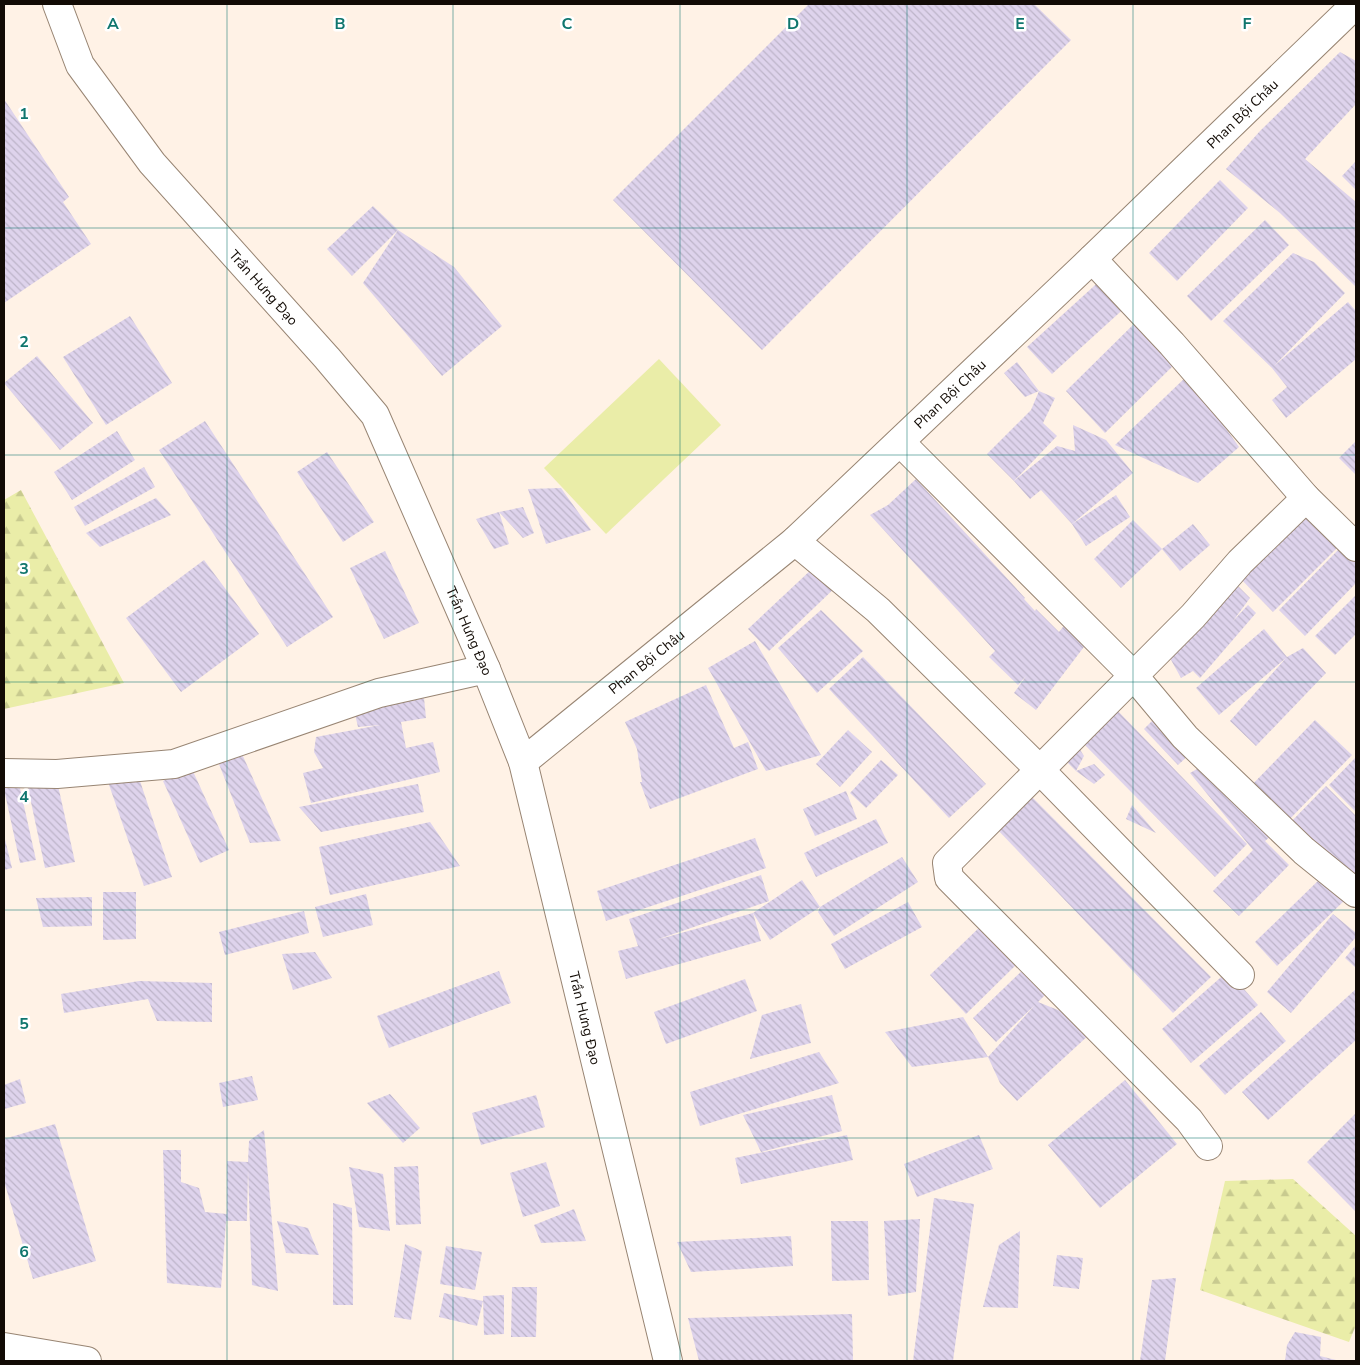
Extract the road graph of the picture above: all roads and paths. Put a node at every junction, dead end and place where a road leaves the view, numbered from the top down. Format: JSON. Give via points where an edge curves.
{"nodes":[{"id":1,"x":57,"y":4,"type":"edge"},
{"id":2,"x":1356,"y":4,"type":"edge"},
{"id":3,"x":1092,"y":259,"type":"junction"},
{"id":4,"x":900,"y":442,"type":"junction"},
{"id":5,"x":1306,"y":498,"type":"junction"},
{"id":6,"x":795,"y":541,"type":"junction"},
{"id":7,"x":1356,"y":547,"type":"edge"},
{"id":8,"x":486,"y":669,"type":"junction"},
{"id":9,"x":1133,"y":676,"type":"junction"},
{"id":10,"x":523,"y":762,"type":"junction"},
{"id":11,"x":1039,"y":769,"type":"junction"},
{"id":12,"x":4,"y":773,"type":"edge"},
{"id":13,"x":1356,"y":893,"type":"edge"},
{"id":14,"x":1240,"y":975,"type":"dead end"},
{"id":15,"x":1208,"y":1146,"type":"dead end"},
{"id":16,"x":4,"y":1347,"type":"edge"},
{"id":17,"x":87,"y":1361,"type":"edge"},
{"id":18,"x":668,"y":1361,"type":"edge"}],
"edges":[{"from":1,"to":8,"type":"street","name":"Trần Hưng Đạo","via":[[80,65],[152,163],[375,415]]},
{"from":2,"to":3,"type":"street","name":"Phan Bội Châu"},
{"from":3,"to":4,"type":"street","name":"Phan Bội Châu"},
{"from":3,"to":5,"type":"street","via":[[1172,344]]},
{"from":4,"to":6,"type":"street","name":"Phan Bội Châu"},
{"from":4,"to":9,"type":"street"},
{"from":5,"to":7,"type":"street"},
{"from":5,"to":9,"type":"street","via":[[1240,562],[1193,616]]},
{"from":6,"to":10,"type":"street","name":"Phan Bội Châu"},
{"from":6,"to":11,"type":"street","via":[[878,610]]},
{"from":8,"to":10,"type":"street","name":"Trần Hưng Đạo"},
{"from":8,"to":12,"type":"street","via":[[378,693],[174,764],[57,774]]},
{"from":9,"to":11,"type":"street"},
{"from":9,"to":13,"type":"street","via":[[1192,744],[1304,851]]},
{"from":10,"to":18,"type":"street","name":"Trần Hưng Đạo"},
{"from":11,"to":14,"type":"street"},
{"from":11,"to":15,"type":"street","via":[[947,863],[949,878],[1189,1120]]},
{"from":16,"to":17,"type":"street"}]}
